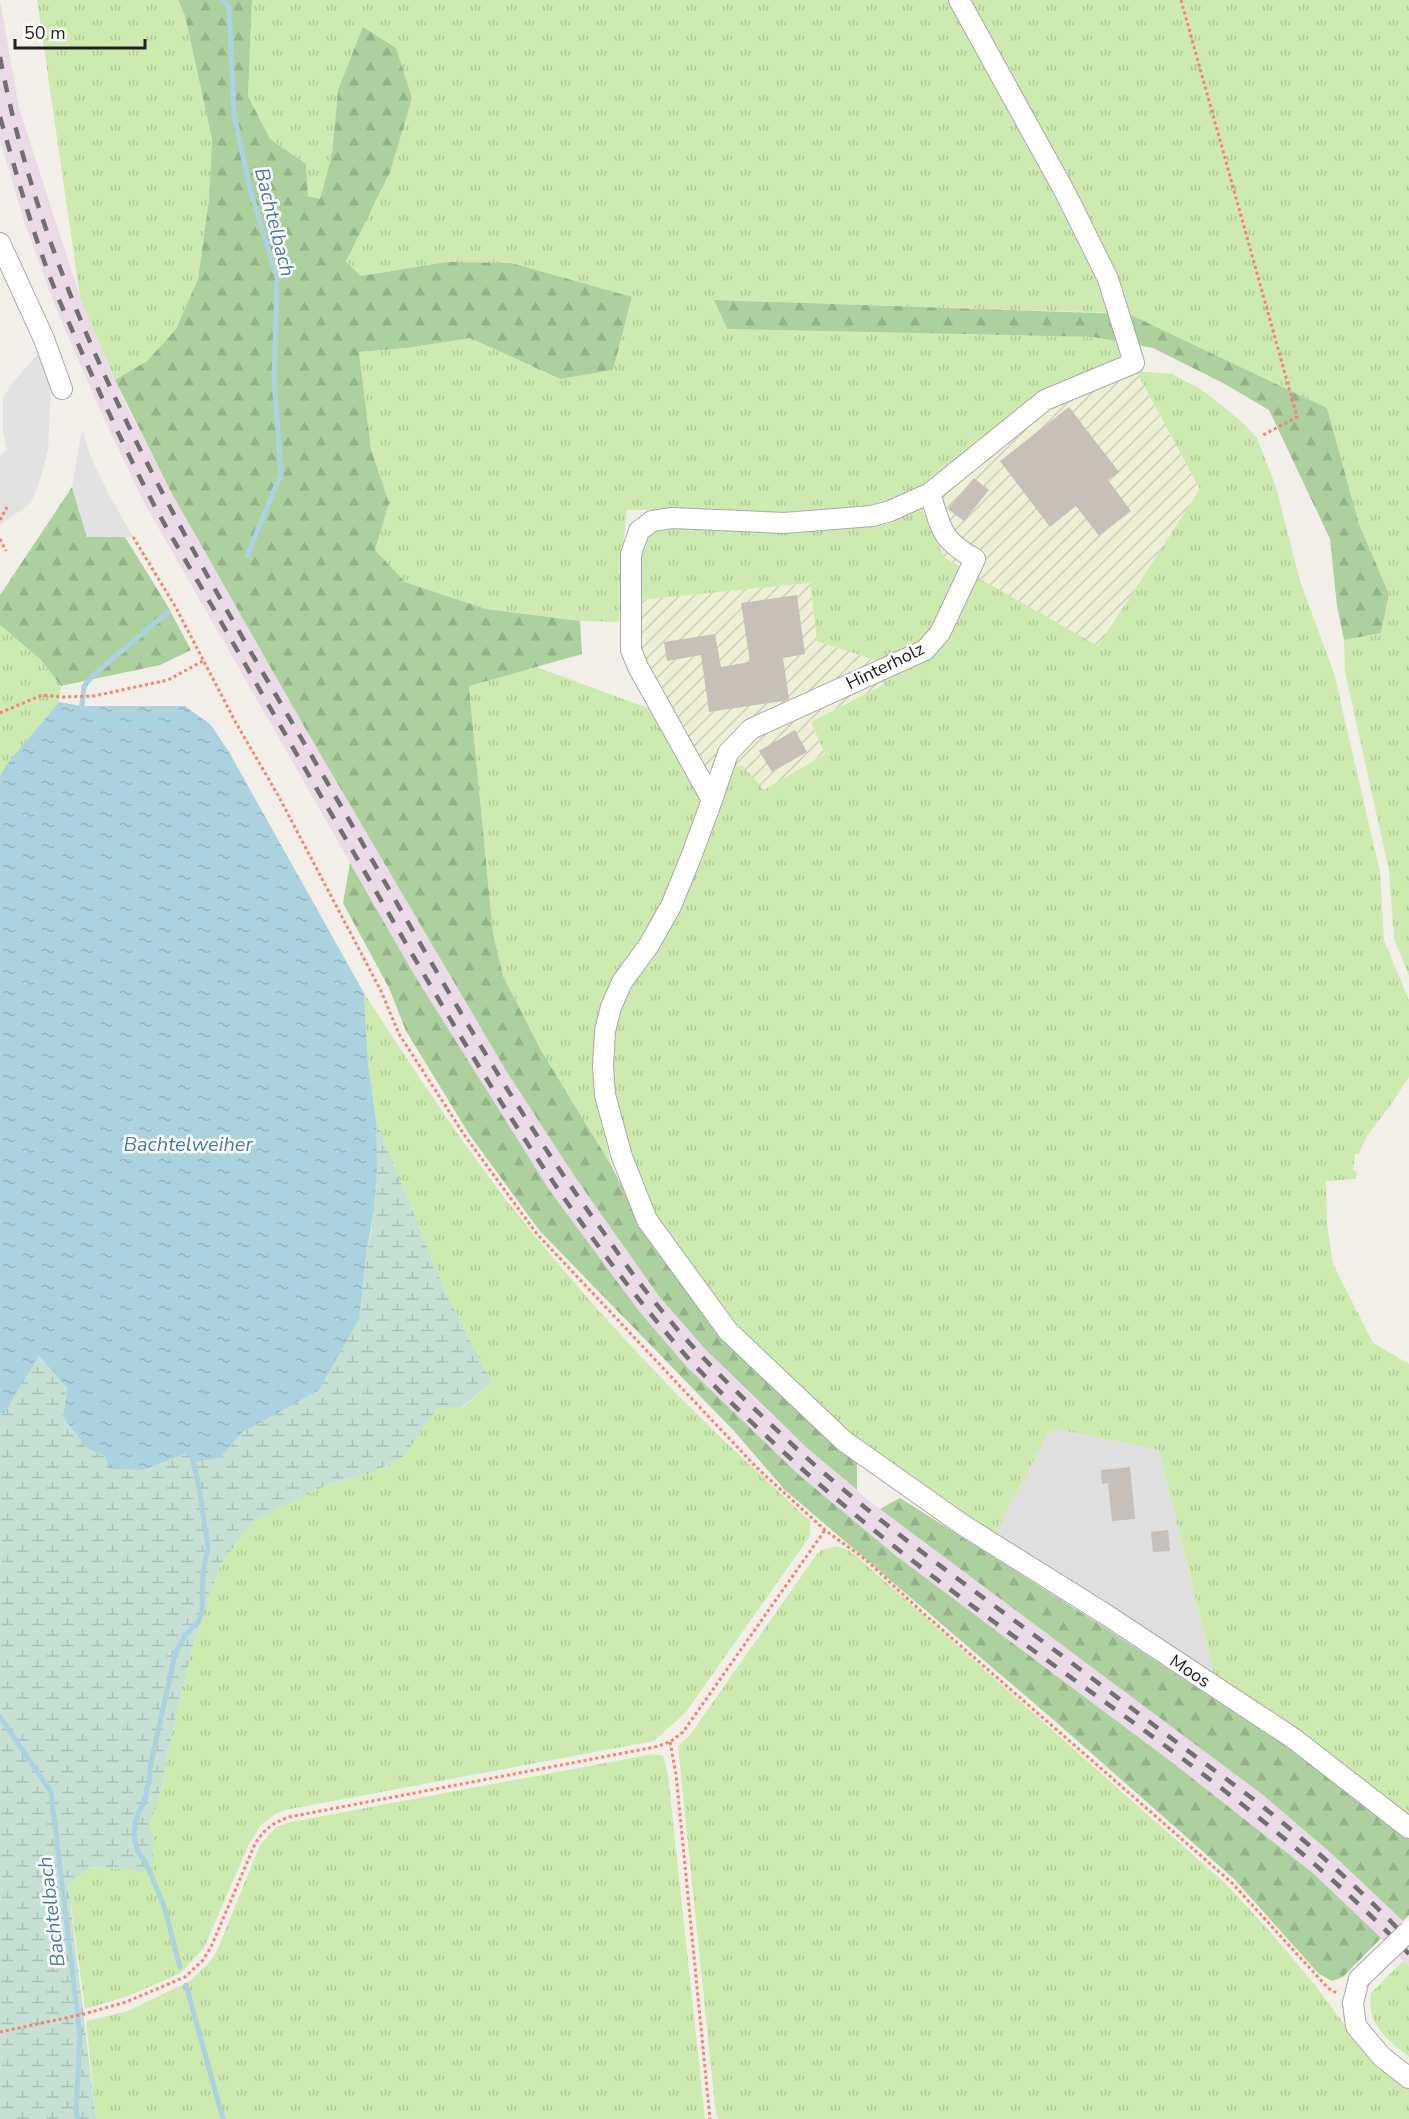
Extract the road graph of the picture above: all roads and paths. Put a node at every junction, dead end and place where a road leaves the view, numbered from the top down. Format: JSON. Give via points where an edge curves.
{"nodes":[{"id":1,"x":959,"y":0,"type":"edge"},
{"id":2,"x":1181,"y":0,"type":"edge"},
{"id":3,"x":0,"y":243,"type":"edge"},
{"id":4,"x":62,"y":389,"type":"dead end"},
{"id":5,"x":1263,"y":435,"type":"dead end"},
{"id":6,"x":930,"y":493,"type":"junction"},
{"id":7,"x":7,"y":507,"type":"dead end"},
{"id":8,"x":0,"y":520,"type":"edge"},
{"id":9,"x":133,"y":537,"type":"dead end"},
{"id":10,"x":0,"y":539,"type":"edge"},
{"id":11,"x":6,"y":550,"type":"dead end"},
{"id":12,"x":203,"y":661,"type":"junction"},
{"id":13,"x":0,"y":713,"type":"edge"},
{"id":14,"x":712,"y":800,"type":"junction"},
{"id":15,"x":825,"y":1530,"type":"junction"},
{"id":16,"x":670,"y":1742,"type":"junction"},
{"id":17,"x":1409,"y":1828,"type":"edge"},
{"id":18,"x":1409,"y":1931,"type":"edge"},
{"id":19,"x":1353,"y":2003,"type":"junction"},
{"id":20,"x":0,"y":2032,"type":"edge"},
{"id":21,"x":1409,"y":2078,"type":"edge"},
{"id":22,"x":710,"y":2119,"type":"edge"}],
"edges":[{"from":1,"to":6,"type":"street","via":[[1108,279],[1134,363],[1045,400]]},
{"from":2,"to":5,"type":"path","via":[[1297,417]]},
{"from":3,"to":4,"type":"street"},
{"from":6,"to":14,"type":"street","name":"Hinterholz","via":[[943,534],[975,559],[940,633],[924,650],[751,729],[728,753]]},
{"from":6,"to":14,"type":"street","via":[[872,516],[784,523],[672,518],[652,521],[639,531],[631,554],[631,650]]},
{"from":7,"to":8,"type":"path"},
{"from":9,"to":12,"type":"path"},
{"from":10,"to":11,"type":"path"},
{"from":12,"to":13,"type":"path","via":[[168,680],[94,696],[42,695]]},
{"from":12,"to":15,"type":"path","via":[[303,842],[381,991],[399,1035],[465,1136],[537,1234],[576,1278],[756,1467]]},
{"from":14,"to":17,"type":"street","name":"Moos","via":[[671,906],[622,982],[605,1031],[604,1095],[622,1157],[647,1220],[728,1331],[844,1441],[963,1525],[1293,1738]]},
{"from":15,"to":16,"type":"path","via":[[683,1732]]},
{"from":15,"to":19,"type":"path","via":[[866,1560],[1224,1876],[1328,1988]]},
{"from":16,"to":20,"type":"path","via":[[273,1823],[255,1844],[211,1947],[185,1977],[126,2002]]},
{"from":16,"to":22,"type":"path"},
{"from":18,"to":19,"type":"street","bridge":true,"via":[[1359,1979]]},
{"from":19,"to":21,"type":"street","via":[[1356,2026],[1382,2057]]}]}
